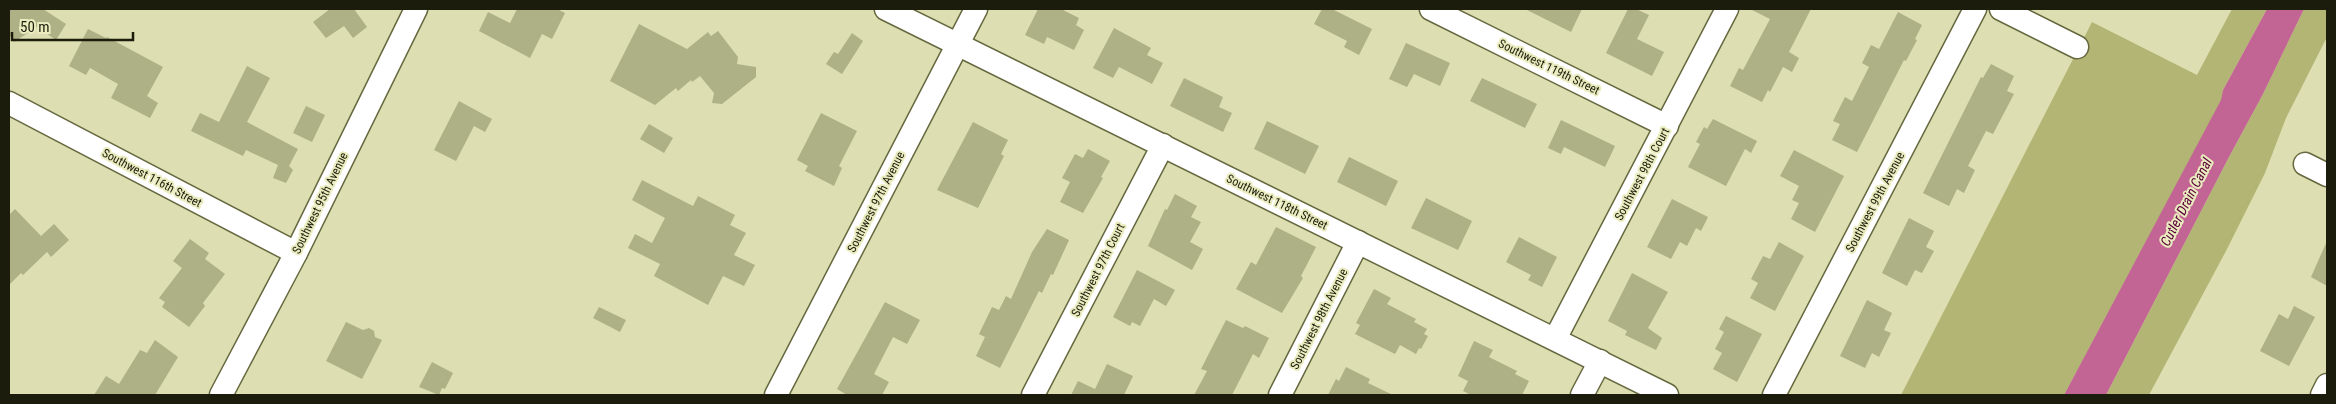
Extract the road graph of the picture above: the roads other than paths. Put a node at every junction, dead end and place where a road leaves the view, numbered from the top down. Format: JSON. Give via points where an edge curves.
{"nodes":[{"id":1,"x":416,"y":9,"type":"edge"},
{"id":2,"x":886,"y":9,"type":"edge"},
{"id":3,"x":976,"y":9,"type":"edge"},
{"id":4,"x":1431,"y":9,"type":"edge"},
{"id":5,"x":1728,"y":9,"type":"edge"},
{"id":6,"x":1975,"y":9,"type":"edge"},
{"id":7,"x":2001,"y":9,"type":"edge"},
{"id":8,"x":958,"y":45,"type":"junction"},
{"id":9,"x":2078,"y":46,"type":"dead end"},
{"id":10,"x":9,"y":103,"type":"edge"},
{"id":11,"x":1667,"y":126,"type":"junction"},
{"id":12,"x":1163,"y":145,"type":"junction"},
{"id":13,"x":2305,"y":164,"type":"dead end"},
{"id":14,"x":2327,"y":175,"type":"edge"},
{"id":15,"x":1358,"y":242,"type":"junction"},
{"id":16,"x":296,"y":253,"type":"junction"},
{"id":17,"x":1555,"y":338,"type":"junction"},
{"id":18,"x":1600,"y":361,"type":"junction"},
{"id":19,"x":2327,"y":385,"type":"edge"},
{"id":20,"x":220,"y":395,"type":"edge"},
{"id":21,"x":776,"y":395,"type":"edge"},
{"id":22,"x":1033,"y":395,"type":"edge"},
{"id":23,"x":1280,"y":395,"type":"edge"},
{"id":24,"x":1582,"y":395,"type":"edge"},
{"id":25,"x":1667,"y":395,"type":"edge"},
{"id":26,"x":1774,"y":395,"type":"edge"},
{"id":27,"x":2322,"y":395,"type":"edge"}],
"edges":[{"from":1,"to":16,"type":"street","name":"Southwest 95th Avenue"},
{"from":2,"to":8,"type":"street","name":"Southwest 118th Street"},
{"from":3,"to":8,"type":"street","name":"Southwest 97th Avenue"},
{"from":4,"to":11,"type":"street","name":"Southwest 119th Street"},
{"from":5,"to":11,"type":"street","name":"Southwest 98th Court"},
{"from":6,"to":26,"type":"street","name":"Southwest 99th Avenue"},
{"from":7,"to":9,"type":"street"},
{"from":8,"to":12,"type":"street","name":"Southwest 118th Street"},
{"from":8,"to":21,"type":"street","name":"Southwest 97th Avenue"},
{"from":10,"to":16,"type":"street","name":"Southwest 116th Street"},
{"from":11,"to":17,"type":"street","name":"Southwest 98th Court"},
{"from":12,"to":15,"type":"street","name":"Southwest 118th Street"},
{"from":12,"to":22,"type":"street","name":"Southwest 97th Court"},
{"from":13,"to":14,"type":"street"},
{"from":15,"to":17,"type":"street","name":"Southwest 118th Street"},
{"from":15,"to":23,"type":"street","name":"Southwest 98th Avenue"},
{"from":16,"to":20,"type":"street","name":"Southwest 95th Avenue"},
{"from":17,"to":18,"type":"street","name":"Southwest 118th Street"},
{"from":18,"to":24,"type":"street"},
{"from":18,"to":25,"type":"street","name":"Southwest 118th Street"},
{"from":19,"to":27,"type":"street"}]}
